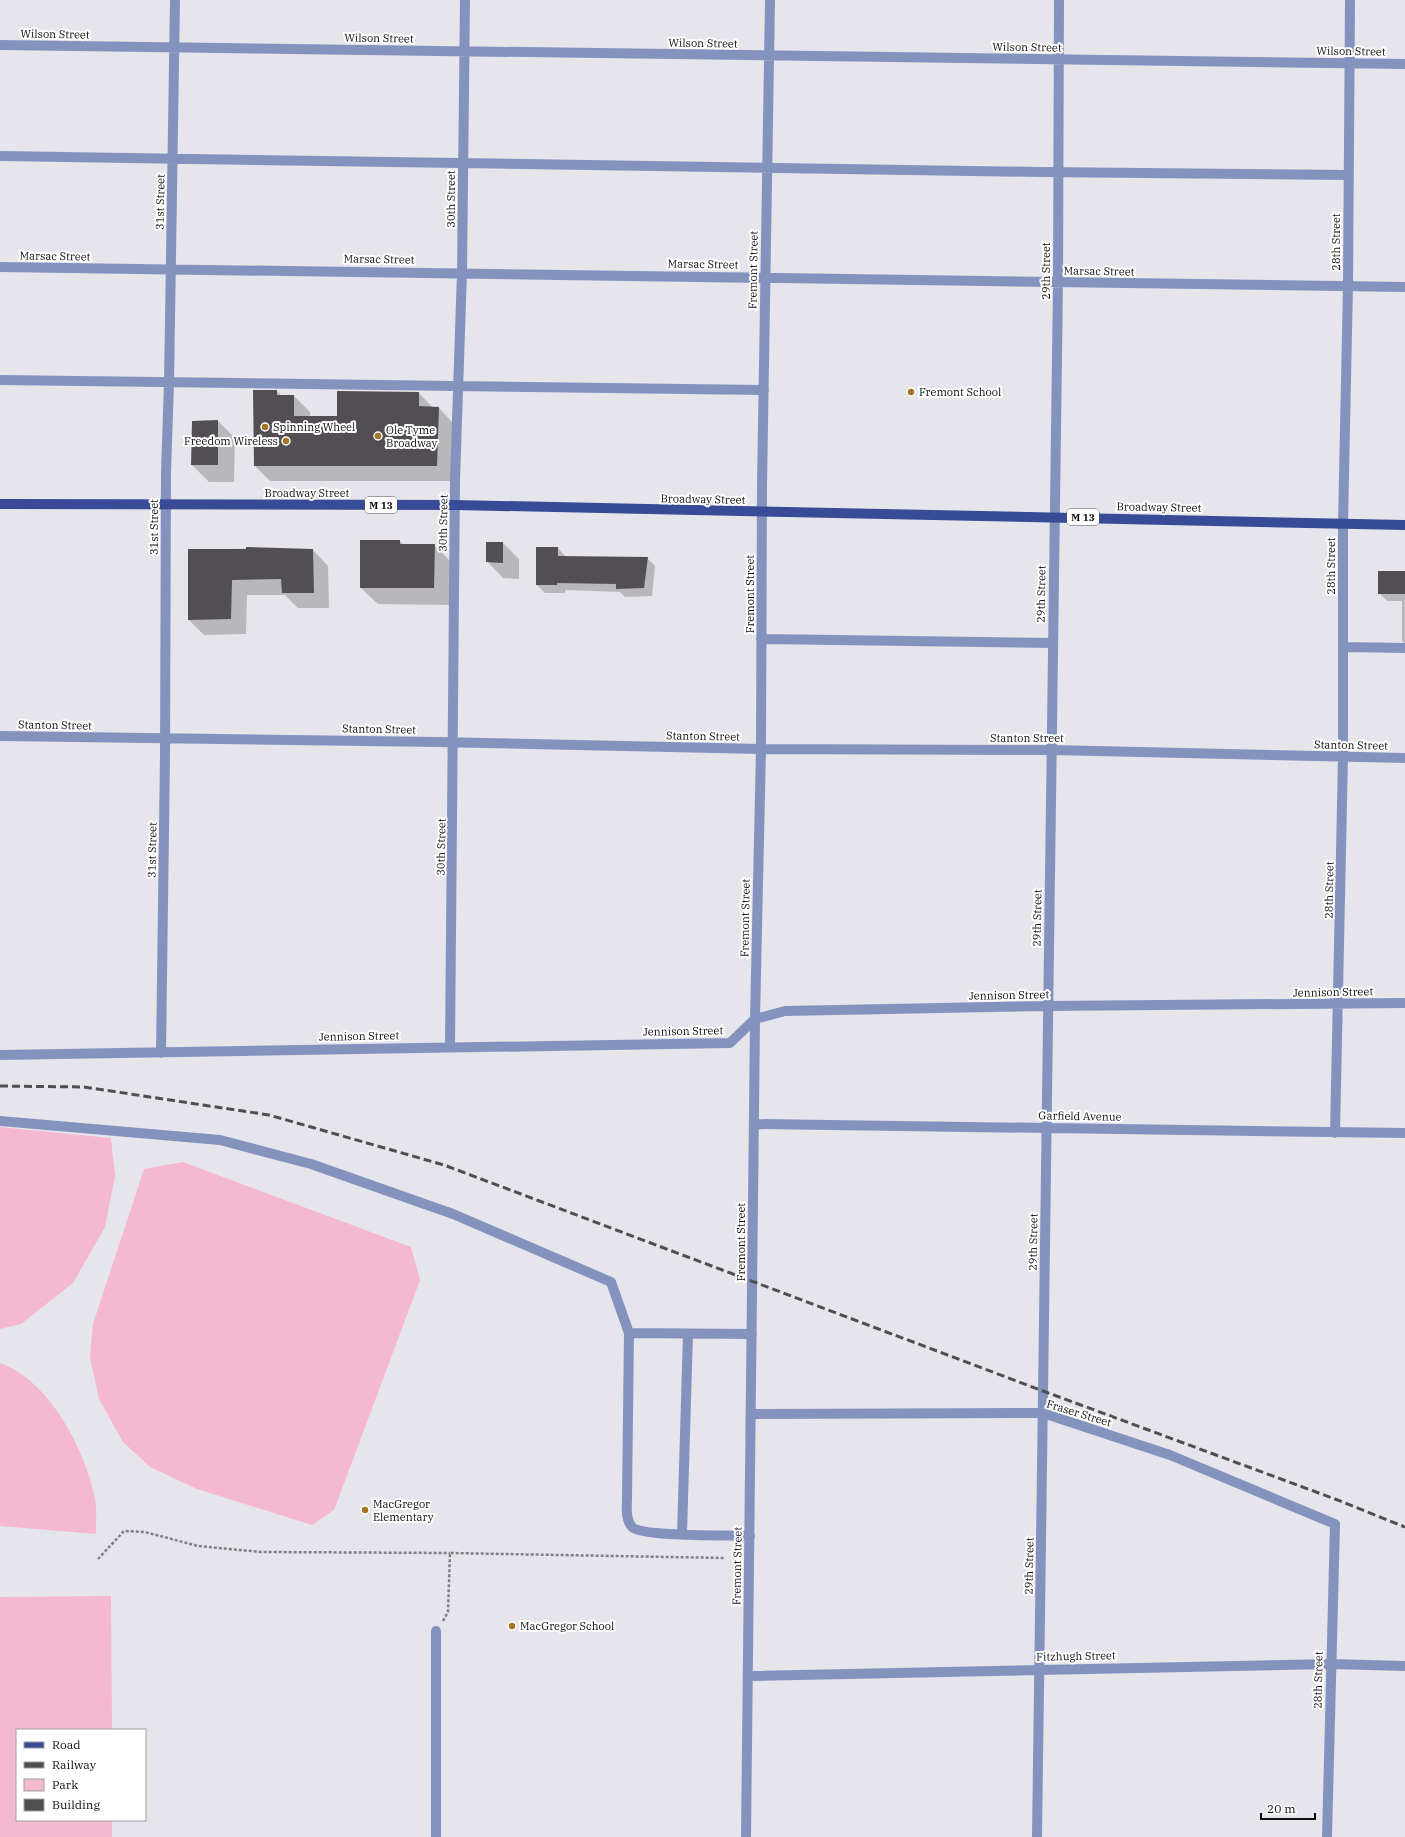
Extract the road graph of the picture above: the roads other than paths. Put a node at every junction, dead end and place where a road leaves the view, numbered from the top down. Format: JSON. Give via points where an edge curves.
{"nodes":[{"id":1,"x":175,"y":0,"type":"edge"},
{"id":2,"x":465,"y":0,"type":"edge"},
{"id":3,"x":770,"y":0,"type":"edge"},
{"id":4,"x":1059,"y":0,"type":"edge"},
{"id":5,"x":1350,"y":0,"type":"edge"},
{"id":6,"x":0,"y":45,"type":"edge"},
{"id":7,"x":174,"y":47,"type":"junction"},
{"id":8,"x":464,"y":51,"type":"junction"},
{"id":9,"x":769,"y":56,"type":"junction"},
{"id":10,"x":1058,"y":59,"type":"junction"},
{"id":11,"x":1349,"y":63,"type":"junction"},
{"id":12,"x":1405,"y":64,"type":"edge"},
{"id":13,"x":0,"y":156,"type":"edge"},
{"id":14,"x":173,"y":158,"type":"junction"},
{"id":15,"x":463,"y":163,"type":"junction"},
{"id":16,"x":767,"y":168,"type":"junction"},
{"id":17,"x":1058,"y":173,"type":"junction"},
{"id":18,"x":1349,"y":175,"type":"junction"},
{"id":19,"x":0,"y":267,"type":"edge"},
{"id":20,"x":171,"y":269,"type":"junction"},
{"id":21,"x":462,"y":272,"type":"junction"},
{"id":22,"x":766,"y":278,"type":"junction"},
{"id":23,"x":1058,"y":283,"type":"junction"},
{"id":24,"x":1348,"y":285,"type":"junction"},
{"id":25,"x":1405,"y":287,"type":"edge"},
{"id":26,"x":0,"y":380,"type":"edge"},
{"id":27,"x":169,"y":383,"type":"junction"},
{"id":28,"x":459,"y":385,"type":"junction"},
{"id":29,"x":764,"y":390,"type":"junction"},
{"id":30,"x":0,"y":504,"type":"edge"},
{"id":31,"x":455,"y":505,"type":"junction"},
{"id":32,"x":166,"y":506,"type":"junction"},
{"id":33,"x":762,"y":512,"type":"junction"},
{"id":34,"x":1055,"y":516,"type":"junction"},
{"id":35,"x":1343,"y":524,"type":"junction"},
{"id":36,"x":1405,"y":524,"type":"edge"},
{"id":37,"x":761,"y":639,"type":"junction"},
{"id":38,"x":1052,"y":643,"type":"junction"},
{"id":39,"x":1343,"y":648,"type":"junction"},
{"id":40,"x":1405,"y":648,"type":"edge"},
{"id":41,"x":0,"y":736,"type":"edge"},
{"id":42,"x":165,"y":738,"type":"junction"},
{"id":43,"x":454,"y":743,"type":"junction"},
{"id":44,"x":761,"y":749,"type":"junction"},
{"id":45,"x":1052,"y":750,"type":"junction"},
{"id":46,"x":1343,"y":757,"type":"junction"},
{"id":47,"x":1405,"y":758,"type":"edge"},
{"id":48,"x":1405,"y":1003,"type":"edge"},
{"id":49,"x":1339,"y":1004,"type":"junction"},
{"id":50,"x":1047,"y":1006,"type":"junction"},
{"id":51,"x":755,"y":1019,"type":"junction"},
{"id":52,"x":450,"y":1046,"type":"junction"},
{"id":53,"x":161,"y":1053,"type":"junction"},
{"id":54,"x":0,"y":1054,"type":"edge"},
{"id":55,"x":0,"y":1121,"type":"edge"},
{"id":56,"x":754,"y":1124,"type":"junction"},
{"id":57,"x":1047,"y":1127,"type":"junction"},
{"id":58,"x":1335,"y":1133,"type":"junction"},
{"id":59,"x":1405,"y":1133,"type":"edge"},
{"id":60,"x":629,"y":1334,"type":"junction"},
{"id":61,"x":688,"y":1334,"type":"junction"},
{"id":62,"x":752,"y":1334,"type":"junction"},
{"id":63,"x":1043,"y":1413,"type":"junction"},
{"id":64,"x":751,"y":1414,"type":"junction"},
{"id":65,"x":1335,"y":1524,"type":"joint"},
{"id":66,"x":682,"y":1534,"type":"junction"},
{"id":67,"x":750,"y":1536,"type":"junction"},
{"id":68,"x":436,"y":1631,"type":"road end"},
{"id":69,"x":1331,"y":1664,"type":"junction"},
{"id":70,"x":1405,"y":1666,"type":"edge"},
{"id":71,"x":1040,"y":1669,"type":"junction"},
{"id":72,"x":748,"y":1676,"type":"junction"},
{"id":73,"x":436,"y":1837,"type":"edge"},
{"id":74,"x":746,"y":1837,"type":"edge"},
{"id":75,"x":1037,"y":1837,"type":"edge"},
{"id":76,"x":1327,"y":1837,"type":"edge"}],
"edges":[{"from":1,"to":7,"type":"street","name":"31st Street"},
{"from":2,"to":8,"type":"street","name":"30th Street"},
{"from":3,"to":9,"type":"street","name":"Fremont Street"},
{"from":4,"to":10,"type":"street","name":"29th Street"},
{"from":5,"to":11,"type":"street","name":"28th Street"},
{"from":6,"to":7,"type":"street","name":"Wilson Street"},
{"from":7,"to":8,"type":"street","name":"Wilson Street"},
{"from":7,"to":14,"type":"street","name":"31st Street"},
{"from":8,"to":9,"type":"street","name":"Wilson Street"},
{"from":8,"to":15,"type":"street","name":"30th Street"},
{"from":9,"to":10,"type":"street","name":"Wilson Street"},
{"from":9,"to":16,"type":"street","name":"Fremont Street"},
{"from":10,"to":11,"type":"street","name":"Wilson Street"},
{"from":10,"to":17,"type":"street","name":"29th Street"},
{"from":11,"to":12,"type":"street","name":"Wilson Street"},
{"from":11,"to":18,"type":"street","name":"28th Street"},
{"from":13,"to":14,"type":"street"},
{"from":14,"to":15,"type":"street"},
{"from":14,"to":20,"type":"street","name":"31st Street"},
{"from":15,"to":16,"type":"street"},
{"from":15,"to":21,"type":"street","name":"30th Street"},
{"from":16,"to":17,"type":"street"},
{"from":16,"to":22,"type":"street","name":"Fremont Street"},
{"from":17,"to":18,"type":"street"},
{"from":17,"to":23,"type":"street","name":"29th Street"},
{"from":18,"to":24,"type":"street","name":"28th Street"},
{"from":19,"to":20,"type":"street","name":"Marsac Street"},
{"from":20,"to":21,"type":"street","name":"Marsac Street"},
{"from":20,"to":27,"type":"street","name":"31st Street"},
{"from":21,"to":22,"type":"street","name":"Marsac Street"},
{"from":21,"to":28,"type":"street","name":"30th Street"},
{"from":22,"to":23,"type":"street","name":"Marsac Street"},
{"from":22,"to":29,"type":"street","name":"Fremont Street"},
{"from":23,"to":24,"type":"street","name":"Marsac Street"},
{"from":23,"to":34,"type":"street","name":"29th Street"},
{"from":24,"to":25,"type":"street","name":"Marsac Street"},
{"from":24,"to":35,"type":"street","name":"28th Street"},
{"from":26,"to":27,"type":"street"},
{"from":27,"to":28,"type":"street"},
{"from":27,"to":32,"type":"street","name":"31st Street"},
{"from":28,"to":29,"type":"street"},
{"from":28,"to":31,"type":"street","name":"30th Street"},
{"from":29,"to":33,"type":"street","name":"Fremont Street"},
{"from":30,"to":32,"type":"main road","name":"Broadway Street","number":"M 13"},
{"from":31,"to":32,"type":"main road","name":"Broadway Street","number":"M 13"},
{"from":31,"to":33,"type":"main road","name":"Broadway Street","number":"M 13"},
{"from":31,"to":43,"type":"street","name":"30th Street"},
{"from":32,"to":42,"type":"street","name":"31st Street"},
{"from":33,"to":34,"type":"main road","name":"Broadway Street","number":"M 13"},
{"from":33,"to":37,"type":"street","name":"Fremont Street"},
{"from":34,"to":35,"type":"main road","name":"Broadway Street","number":"M 13"},
{"from":34,"to":38,"type":"street","name":"29th Street"},
{"from":35,"to":36,"type":"main road","name":"Broadway Street","number":"M 13"},
{"from":35,"to":39,"type":"street","name":"28th Street"},
{"from":37,"to":38,"type":"street"},
{"from":37,"to":44,"type":"street","name":"Fremont Street"},
{"from":38,"to":45,"type":"street","name":"29th Street"},
{"from":39,"to":40,"type":"street"},
{"from":39,"to":46,"type":"street","name":"28th Street"},
{"from":41,"to":42,"type":"street","name":"Stanton Street"},
{"from":42,"to":43,"type":"street","name":"Stanton Street"},
{"from":42,"to":53,"type":"street","name":"31st Street"},
{"from":43,"to":44,"type":"street","name":"Stanton Street"},
{"from":43,"to":52,"type":"street","name":"30th Street"},
{"from":44,"to":45,"type":"street","name":"Stanton Street"},
{"from":44,"to":51,"type":"street","name":"Fremont Street"},
{"from":45,"to":46,"type":"street","name":"Stanton Street"},
{"from":45,"to":50,"type":"street","name":"29th Street"},
{"from":46,"to":47,"type":"street","name":"Stanton Street"},
{"from":46,"to":49,"type":"street","name":"28th Street"},
{"from":48,"to":49,"type":"street","name":"Jennison Street"},
{"from":49,"to":50,"type":"street","name":"Jennison Street"},
{"from":49,"to":58,"type":"street","name":"28th Street"},
{"from":50,"to":51,"type":"street","name":"Jennison Street","via":[[785,1011]]},
{"from":50,"to":57,"type":"street","name":"29th Street"},
{"from":51,"to":52,"type":"street","name":"Jennison Street","via":[[730,1042]]},
{"from":51,"to":56,"type":"street","name":"Fremont Street"},
{"from":52,"to":53,"type":"street","name":"Jennison Street"},
{"from":53,"to":54,"type":"street","name":"Jennison Street"},
{"from":55,"to":60,"type":"street","via":[[220,1140],[311,1164],[453,1214],[611,1282]]},
{"from":56,"to":57,"type":"street","name":"Garfield Avenue"},
{"from":56,"to":62,"type":"street","name":"Fremont Street"},
{"from":57,"to":58,"type":"street","name":"Garfield Avenue"},
{"from":57,"to":63,"type":"street","name":"29th Street"},
{"from":58,"to":59,"type":"street","name":"Garfield Avenue"},
{"from":60,"to":61,"type":"street"},
{"from":60,"to":66,"type":"street","via":[[628,1517],[636,1531]]},
{"from":61,"to":62,"type":"street"},
{"from":61,"to":66,"type":"street"},
{"from":62,"to":64,"type":"street","name":"Fremont Street"},
{"from":63,"to":64,"type":"street","name":"Fraser Street"},
{"from":63,"to":65,"type":"street","name":"Fraser Street","via":[[1170,1455]]},
{"from":63,"to":71,"type":"street","name":"29th Street"},
{"from":64,"to":67,"type":"street","name":"Fremont Street"},
{"from":65,"to":69,"type":"street","name":"28th Street"},
{"from":66,"to":67,"type":"street"},
{"from":67,"to":72,"type":"street","name":"Fremont Street"},
{"from":68,"to":73,"type":"street"},
{"from":69,"to":70,"type":"street","name":"Fitzhugh Street"},
{"from":69,"to":71,"type":"street","name":"Fitzhugh Street"},
{"from":69,"to":76,"type":"street","name":"28th Street"},
{"from":71,"to":72,"type":"street","name":"Fitzhugh Street"},
{"from":71,"to":75,"type":"street","name":"29th Street"},
{"from":72,"to":74,"type":"street","name":"Fremont Street"}]}
